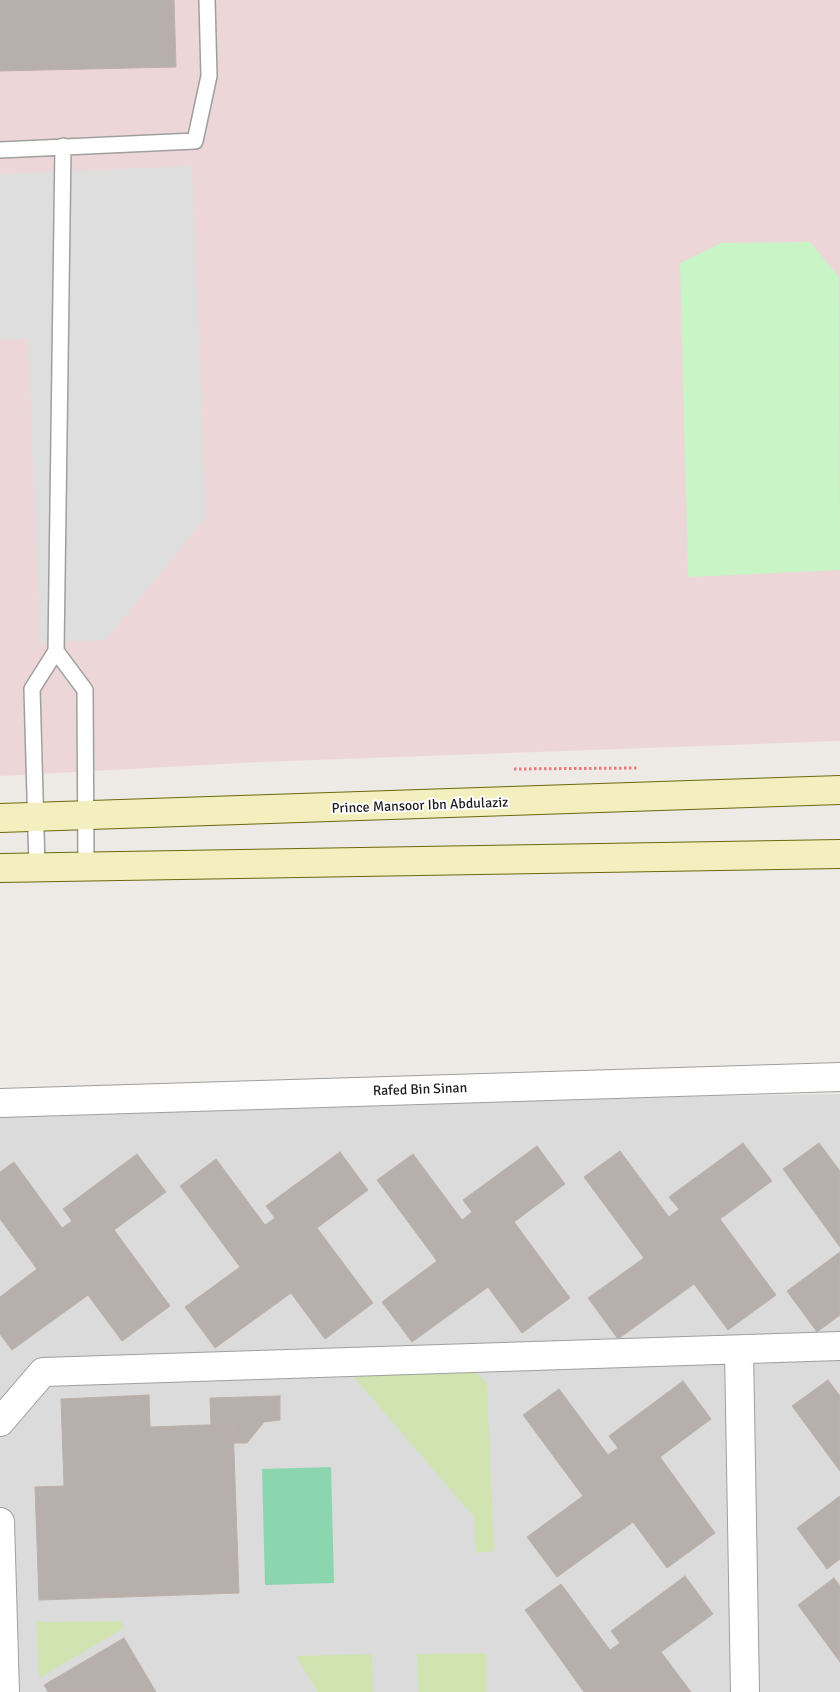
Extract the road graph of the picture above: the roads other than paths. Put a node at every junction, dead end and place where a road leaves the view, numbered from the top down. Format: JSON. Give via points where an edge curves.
{"nodes":[{"id":1,"x":207,"y":0,"type":"edge"},
{"id":2,"x":63,"y":146,"type":"junction"},
{"id":3,"x":0,"y":150,"type":"edge"},
{"id":4,"x":56,"y":651,"type":"junction"},
{"id":5,"x":840,"y":790,"type":"edge"},
{"id":6,"x":86,"y":816,"type":"junction"},
{"id":7,"x":36,"y":817,"type":"junction"},
{"id":8,"x":0,"y":818,"type":"edge"},
{"id":9,"x":840,"y":854,"type":"edge"},
{"id":10,"x":37,"y":867,"type":"junction"},
{"id":11,"x":86,"y":867,"type":"junction"},
{"id":12,"x":0,"y":868,"type":"edge"},
{"id":13,"x":840,"y":1077,"type":"edge"},
{"id":14,"x":0,"y":1103,"type":"edge"},
{"id":15,"x":840,"y":1346,"type":"edge"},
{"id":16,"x":739,"y":1350,"type":"junction"},
{"id":17,"x":0,"y":1422,"type":"edge"},
{"id":18,"x":0,"y":1522,"type":"edge"},
{"id":19,"x":5,"y":1692,"type":"edge"},
{"id":20,"x":745,"y":1692,"type":"edge"}],
"edges":[{"from":1,"to":2,"type":"lane","via":[[209,76],[195,141]]},
{"from":2,"to":3,"type":"lane"},
{"from":2,"to":4,"type":"lane"},
{"from":4,"to":6,"type":"lane","via":[[85,690]]},
{"from":4,"to":7,"type":"lane","via":[[32,689]]},
{"from":5,"to":6,"type":"street","name":"Prince Mansoor Ibn Abdulaziz"},
{"from":6,"to":7,"type":"street","name":"Prince Mansoor Ibn Abdulaziz"},
{"from":6,"to":11,"type":"lane"},
{"from":7,"to":8,"type":"street","name":"Prince Mansoor Ibn Abdulaziz"},
{"from":7,"to":10,"type":"lane"},
{"from":9,"to":11,"type":"street"},
{"from":10,"to":11,"type":"street"},
{"from":10,"to":12,"type":"street"},
{"from":13,"to":14,"type":"street","name":"Rafed Bin Sinan"},
{"from":15,"to":16,"type":"street"},
{"from":16,"to":17,"type":"street","via":[[43,1372]]},
{"from":16,"to":20,"type":"street"},
{"from":18,"to":19,"type":"street"}]}
